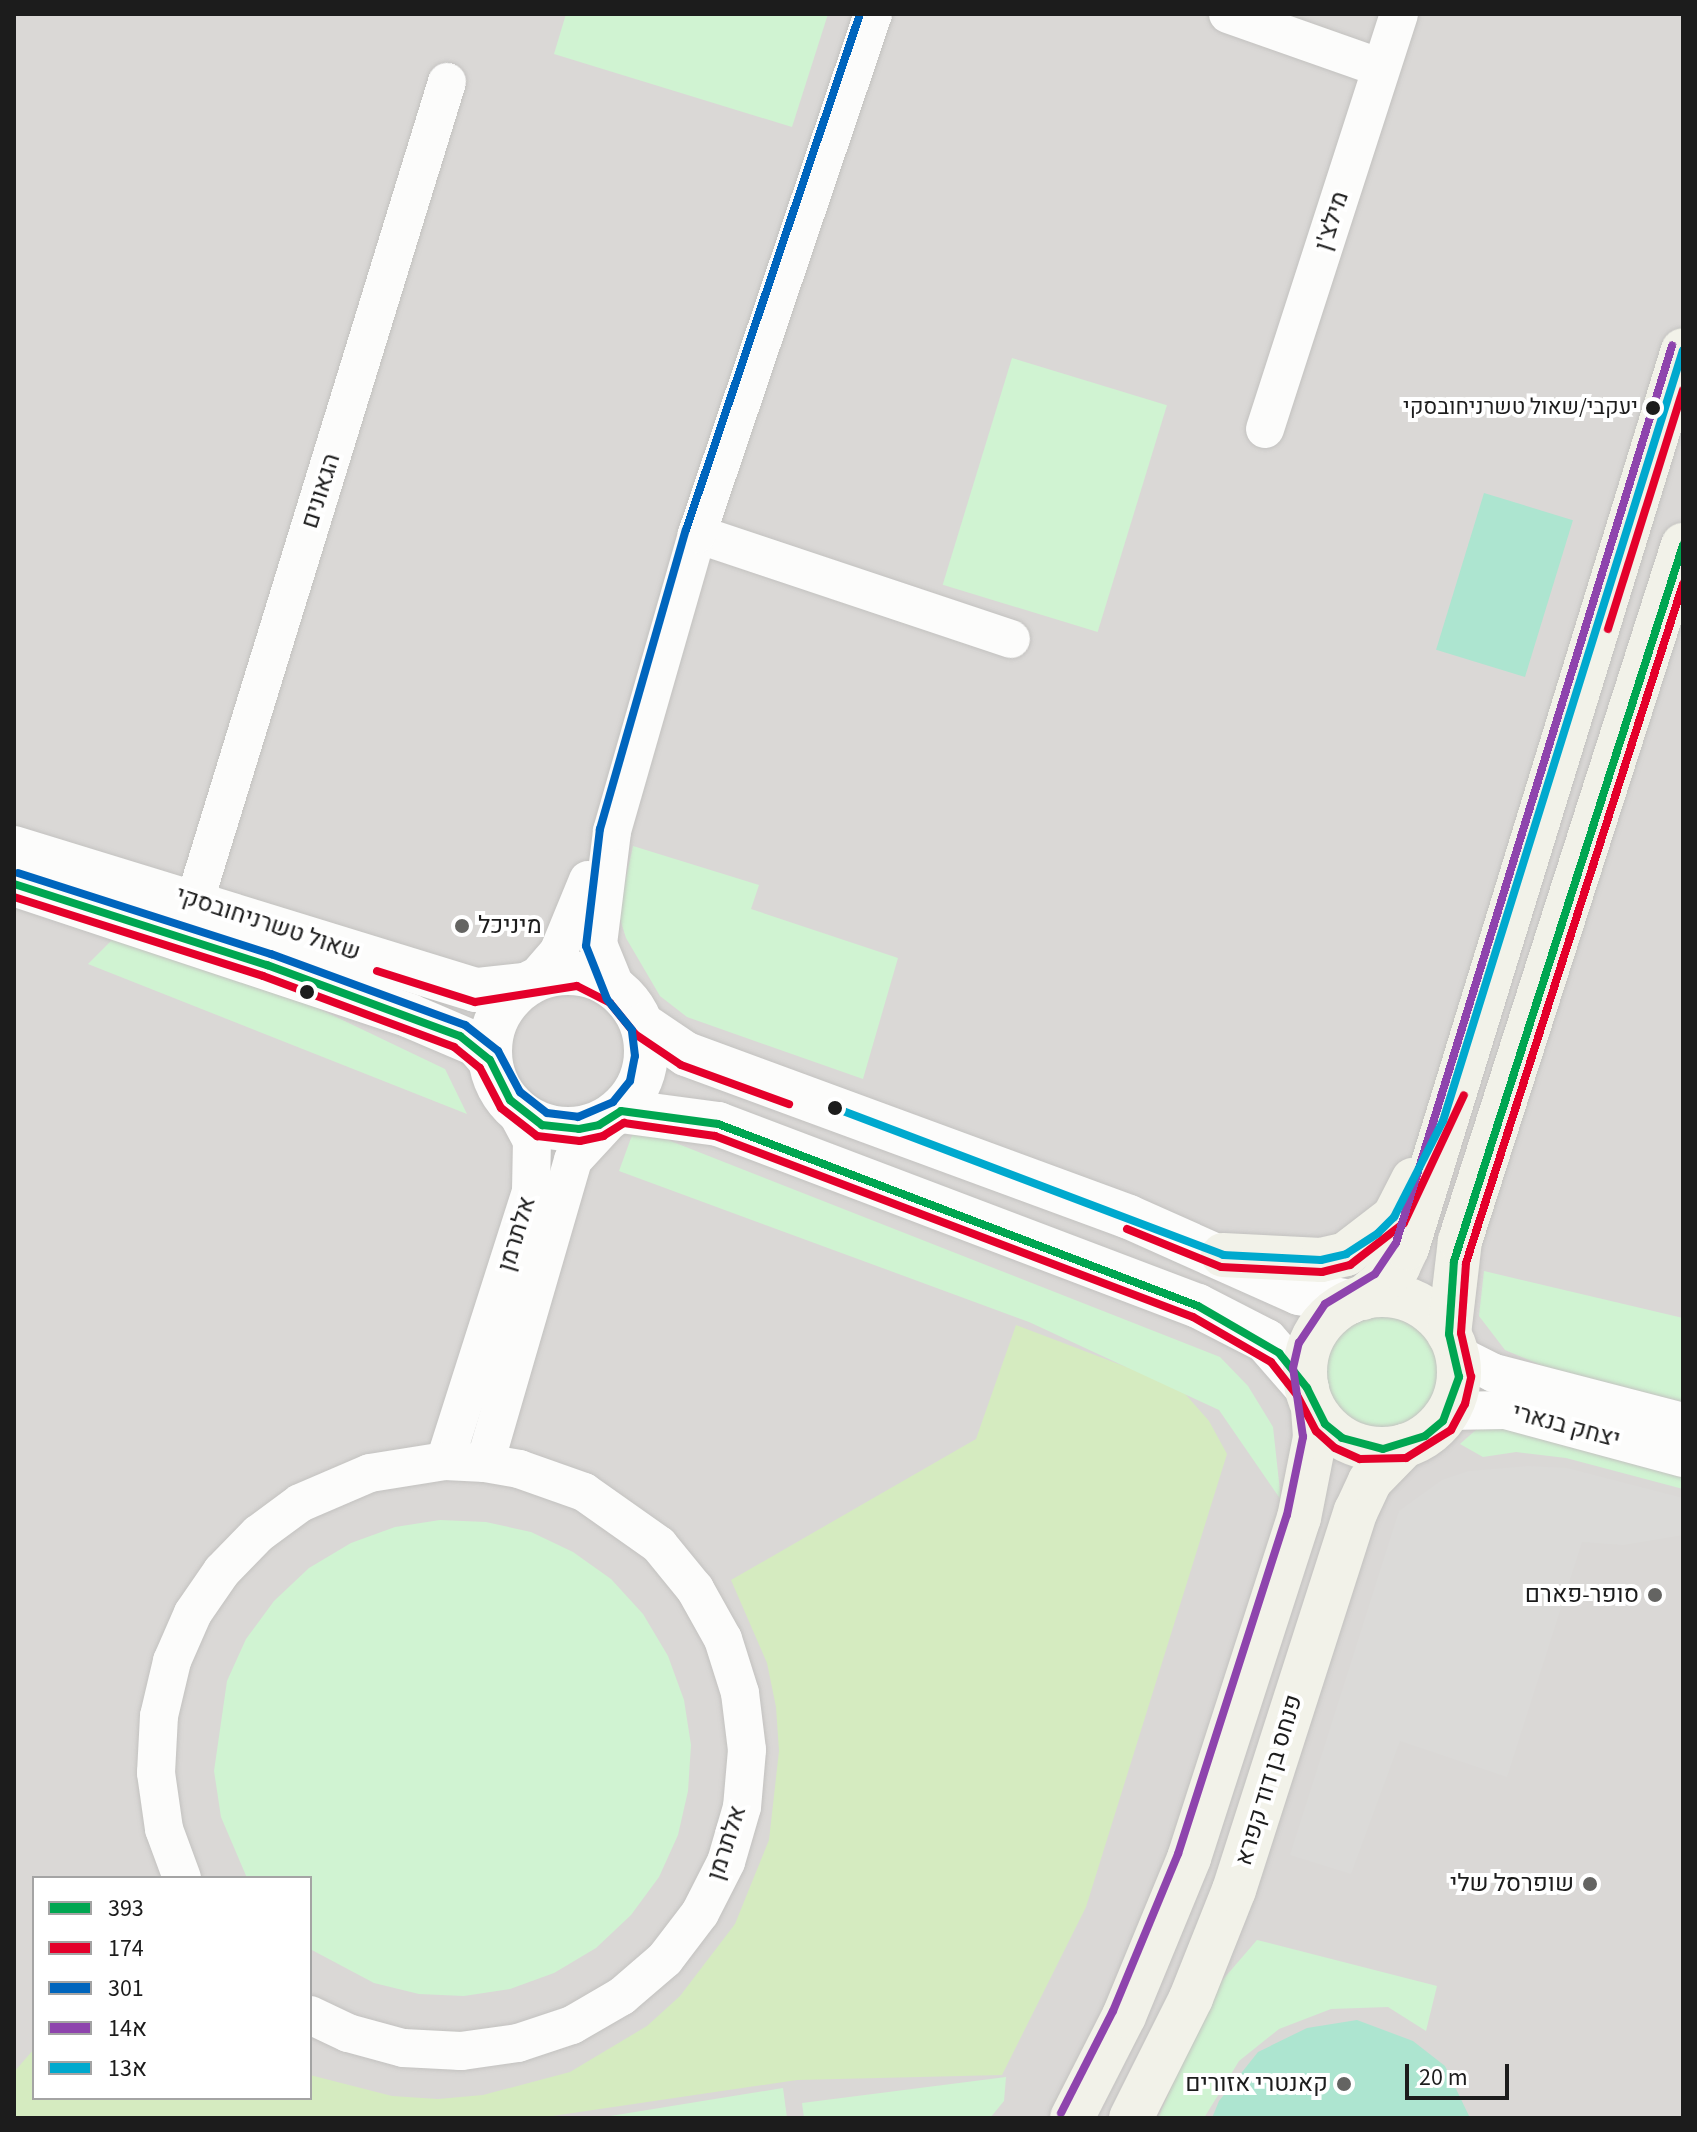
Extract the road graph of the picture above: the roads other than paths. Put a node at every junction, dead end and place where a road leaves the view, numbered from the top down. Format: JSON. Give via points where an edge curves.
{"nodes":[{"id":1,"x":873,"y":14,"type":"edge"},
{"id":2,"x":1228,"y":14,"type":"edge"},
{"id":3,"x":1399,"y":14,"type":"edge"},
{"id":4,"x":1381,"y":68,"type":"junction"},
{"id":5,"x":447,"y":82,"type":"dead end"},
{"id":6,"x":1683,"y":350,"type":"edge"},
{"id":7,"x":1265,"y":429,"type":"dead end"},
{"id":8,"x":697,"y":534,"type":"junction"},
{"id":9,"x":1683,"y":545,"type":"edge"},
{"id":10,"x":1011,"y":639,"type":"dead end"},
{"id":11,"x":612,"y":831,"type":"junction"},
{"id":12,"x":14,"y":848,"type":"edge"},
{"id":13,"x":14,"y":884,"type":"edge"},
{"id":14,"x":195,"y":900,"type":"junction"},
{"id":15,"x":529,"y":982,"type":"junction"},
{"id":16,"x":631,"y":1009,"type":"junction"},
{"id":17,"x":490,"y":1060,"type":"junction"},
{"id":18,"x":510,"y":1100,"type":"junction"},
{"id":19,"x":615,"y":1116,"type":"junction"},
{"id":20,"x":1443,"y":1121,"type":"junction"},
{"id":21,"x":1223,"y":1255,"type":"junction"},
{"id":22,"x":1357,"y":1300,"type":"junction"},
{"id":23,"x":1454,"y":1344,"type":"junction"},
{"id":24,"x":1310,"y":1397,"type":"junction"},
{"id":25,"x":1448,"y":1411,"type":"junction"},
{"id":26,"x":1683,"y":1422,"type":"edge"},
{"id":27,"x":1404,"y":1446,"type":"junction"},
{"id":28,"x":1683,"y":1458,"type":"edge"},
{"id":29,"x":445,"y":1461,"type":"junction"},
{"id":30,"x":485,"y":1463,"type":"junction"},
{"id":31,"x":181,"y":1876,"type":"edge"},
{"id":32,"x":312,"y":2016,"type":"edge"},
{"id":33,"x":1072,"y":2118,"type":"edge"},
{"id":34,"x":1131,"y":2118,"type":"edge"}],
"edges":[{"from":1,"to":8,"type":"street"},
{"from":2,"to":4,"type":"street"},
{"from":3,"to":4,"type":"street","name":"מילצ'ן"},
{"from":4,"to":7,"type":"street","name":"מילצ'ן"},
{"from":5,"to":14,"type":"street","name":"הגאונים"},
{"from":6,"to":20,"type":"main road"},
{"from":8,"to":10,"type":"street"},
{"from":8,"to":11,"type":"street"},
{"from":9,"to":23,"type":"main road","via":[[1460,1241]]},
{"from":11,"to":15,"type":"street","via":[[558,953]]},
{"from":11,"to":16,"type":"street","via":[[598,944]]},
{"from":12,"to":14,"type":"street","name":"שאול טשרניחובסקי"},
{"from":13,"to":17,"type":"street","name":"שאול טשרניחובסקי","via":[[410,1016],[476,1044]]},
{"from":14,"to":15,"type":"street","name":"שאול טשרניחובסקי","via":[[476,990]]},
{"from":15,"to":16,"type":"street","via":[[580,974]]},
{"from":15,"to":17,"type":"street","via":[[490,1028]]},
{"from":16,"to":19,"type":"street","via":[[647,1072]]},
{"from":16,"to":21,"type":"street","via":[[686,1054]]},
{"from":17,"to":18,"type":"street"},
{"from":18,"to":19,"type":"street","via":[[542,1125],[562,1129]]},
{"from":18,"to":29,"type":"street","name":"אלתרמן","via":[[532,1141],[531,1191]]},
{"from":19,"to":24,"type":"street","via":[[718,1124],[1198,1306],[1266,1341]]},
{"from":19,"to":30,"type":"street","name":"אלתרמן","via":[[573,1160]]},
{"from":20,"to":21,"type":"main road","via":[[1394,1217],[1360,1247],[1321,1260]]},
{"from":20,"to":22,"type":"main road","via":[[1398,1267]]},
{"from":21,"to":22,"type":"street","via":[[1299,1293]]},
{"from":22,"to":23,"type":"main road","via":[[1383,1295],[1421,1305]]},
{"from":22,"to":24,"type":"main road","via":[[1319,1329],[1305,1367]]},
{"from":23,"to":25,"type":"main road","via":[[1459,1377]]},
{"from":23,"to":26,"type":"street","name":"יצחק בנארי","via":[[1494,1373]]},
{"from":24,"to":27,"type":"main road","via":[[1342,1438],[1362,1447]]},
{"from":24,"to":33,"type":"main road","via":[[1315,1437],[1299,1518],[1189,1858],[1124,2016]]},
{"from":25,"to":27,"type":"main road","via":[[1425,1436]]},
{"from":25,"to":28,"type":"street","name":"יצחק בנארי","via":[[1505,1410]]},
{"from":27,"to":34,"type":"main road","name":"פנחס בן דוד קפרא","via":[[1370,1481],[1356,1511],[1234,1890],[1186,2009]]},
{"from":29,"to":30,"type":"street","name":"אלתרמן"},
{"from":29,"to":31,"type":"street","name":"אלתרמן","via":[[370,1473],[300,1503],[258,1534],[222,1571],[193,1613],[172,1661],[162,1702],[156,1773],[164,1829]]},
{"from":30,"to":32,"type":"street","name":"אלתרמן","via":[[552,1479],[614,1509],[659,1545],[695,1589],[723,1639],[743,1722],[742,1807],[726,1862],[700,1913],[665,1959],[622,1996],[572,2025],[518,2043],[461,2051],[403,2048],[348,2033]]}]}
